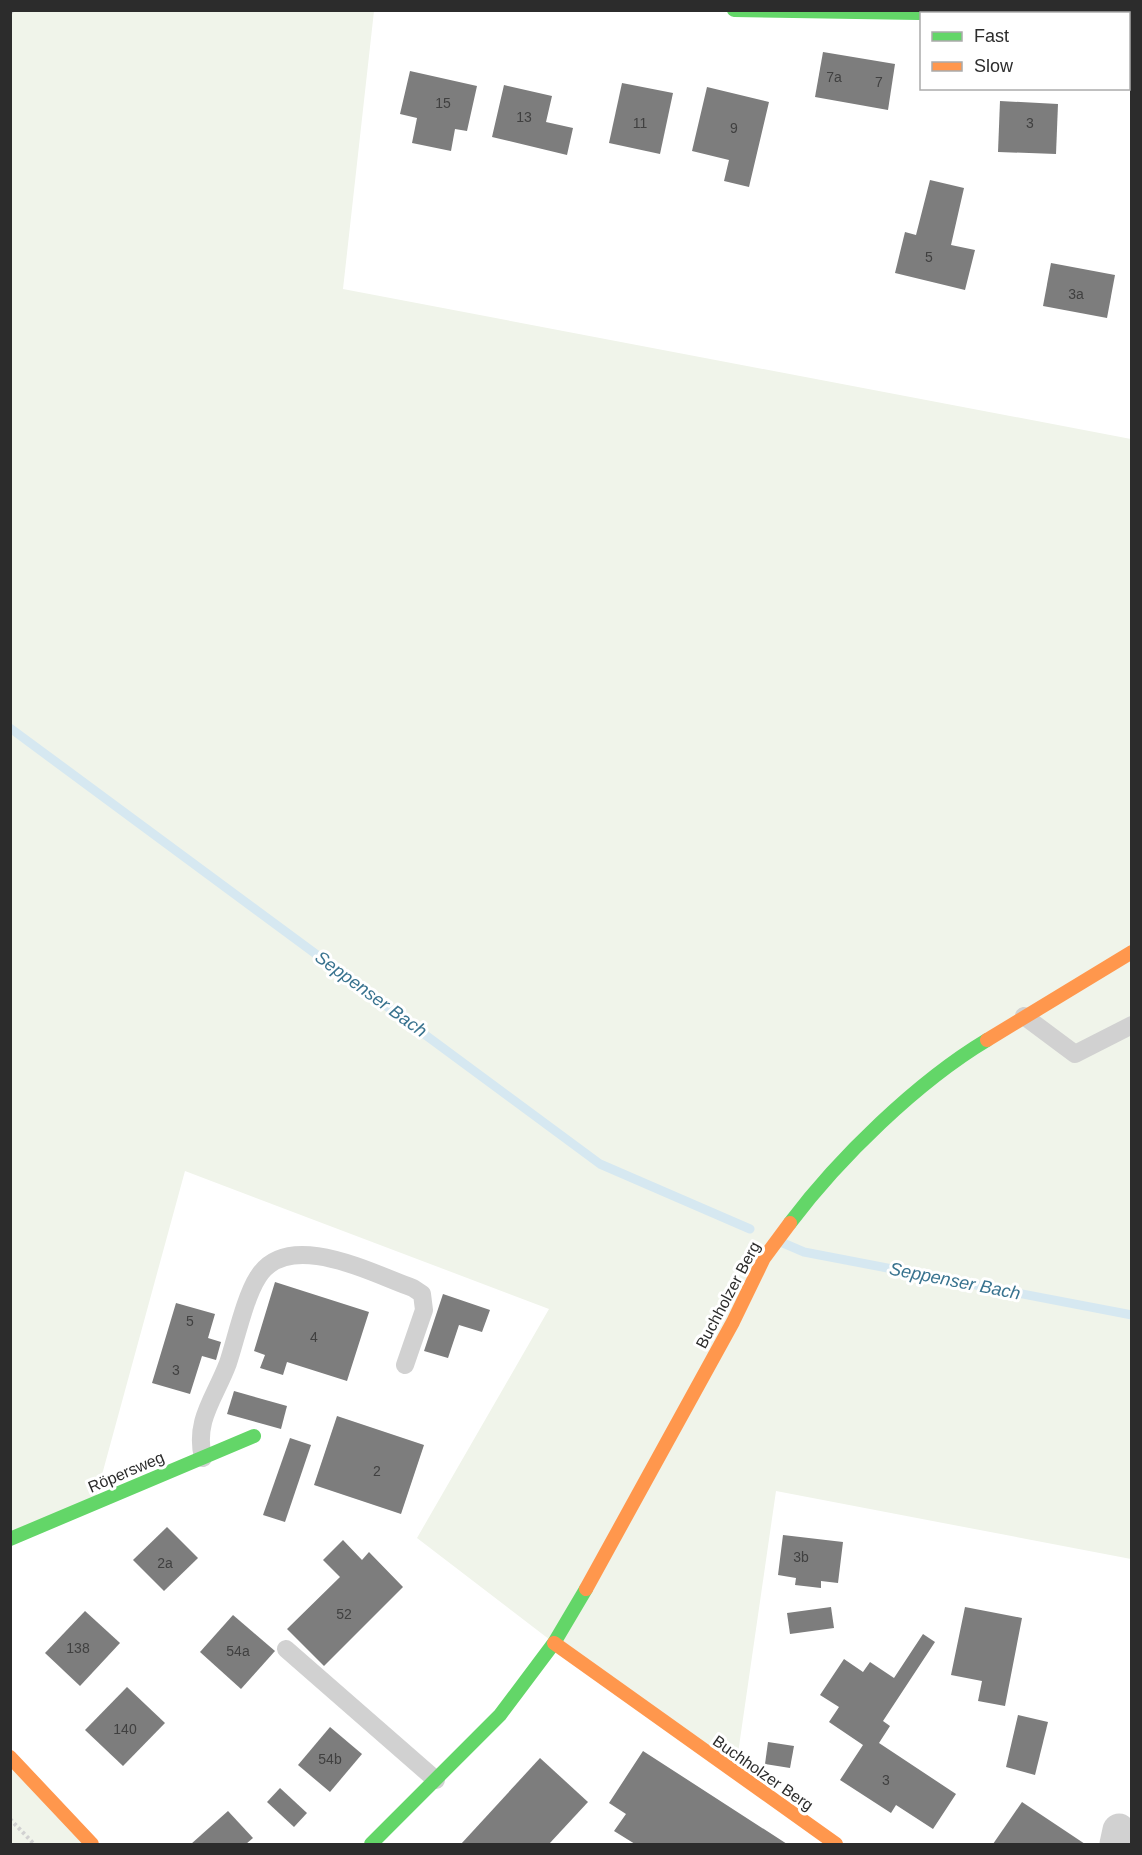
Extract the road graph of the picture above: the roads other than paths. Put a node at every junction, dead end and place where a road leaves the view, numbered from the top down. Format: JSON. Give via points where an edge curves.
{"nodes":[{"id":1,"x":734,"y":10,"type":"edge"},
{"id":2,"x":766,"y":11,"type":"edge"},
{"id":3,"x":920,"y":13,"type":"edge"},
{"id":4,"x":1131,"y":952,"type":"edge"},
{"id":5,"x":1024,"y":1016,"type":"junction"},
{"id":6,"x":1131,"y":1025,"type":"edge"},
{"id":7,"x":405,"y":1365,"type":"dead end"},
{"id":8,"x":254,"y":1436,"type":"dead end"},
{"id":9,"x":203,"y":1458,"type":"junction"},
{"id":10,"x":10,"y":1539,"type":"edge"},
{"id":11,"x":554,"y":1643,"type":"junction"},
{"id":12,"x":286,"y":1648,"type":"dead end"},
{"id":13,"x":10,"y":1758,"type":"edge"},
{"id":14,"x":435,"y":1780,"type":"junction"},
{"id":15,"x":92,"y":1845,"type":"edge"},
{"id":16,"x":371,"y":1845,"type":"edge"},
{"id":17,"x":836,"y":1845,"type":"edge"}],
"edges":[{"from":1,"to":2,"type":"main road"},
{"from":2,"to":3,"type":"main road"},
{"from":4,"to":5,"type":"main road","name":"Buchholzer Berg"},
{"from":5,"to":6,"type":"lane","via":[[1075,1054]]},
{"from":5,"to":11,"type":"main road","name":"Buchholzer Berg","via":[[920,1087],[851,1151],[791,1218],[764,1258],[632,1510]]},
{"from":7,"to":9,"type":"lane","via":[[424,1310],[422,1294],[322,1256],[296,1254],[273,1262],[256,1279],[224,1375],[202,1422]]},
{"from":8,"to":9,"type":"main road","name":"Röpersweg"},
{"from":9,"to":10,"type":"main road","name":"Röpersweg"},
{"from":11,"to":14,"type":"main road","name":"Buchholzer Berg","via":[[500,1715]]},
{"from":11,"to":17,"type":"main road","name":"Buchholzer Berg"},
{"from":12,"to":14,"type":"lane"},
{"from":13,"to":15,"type":"main road"},
{"from":14,"to":16,"type":"main road","name":"Buchholzer Berg"}]}
